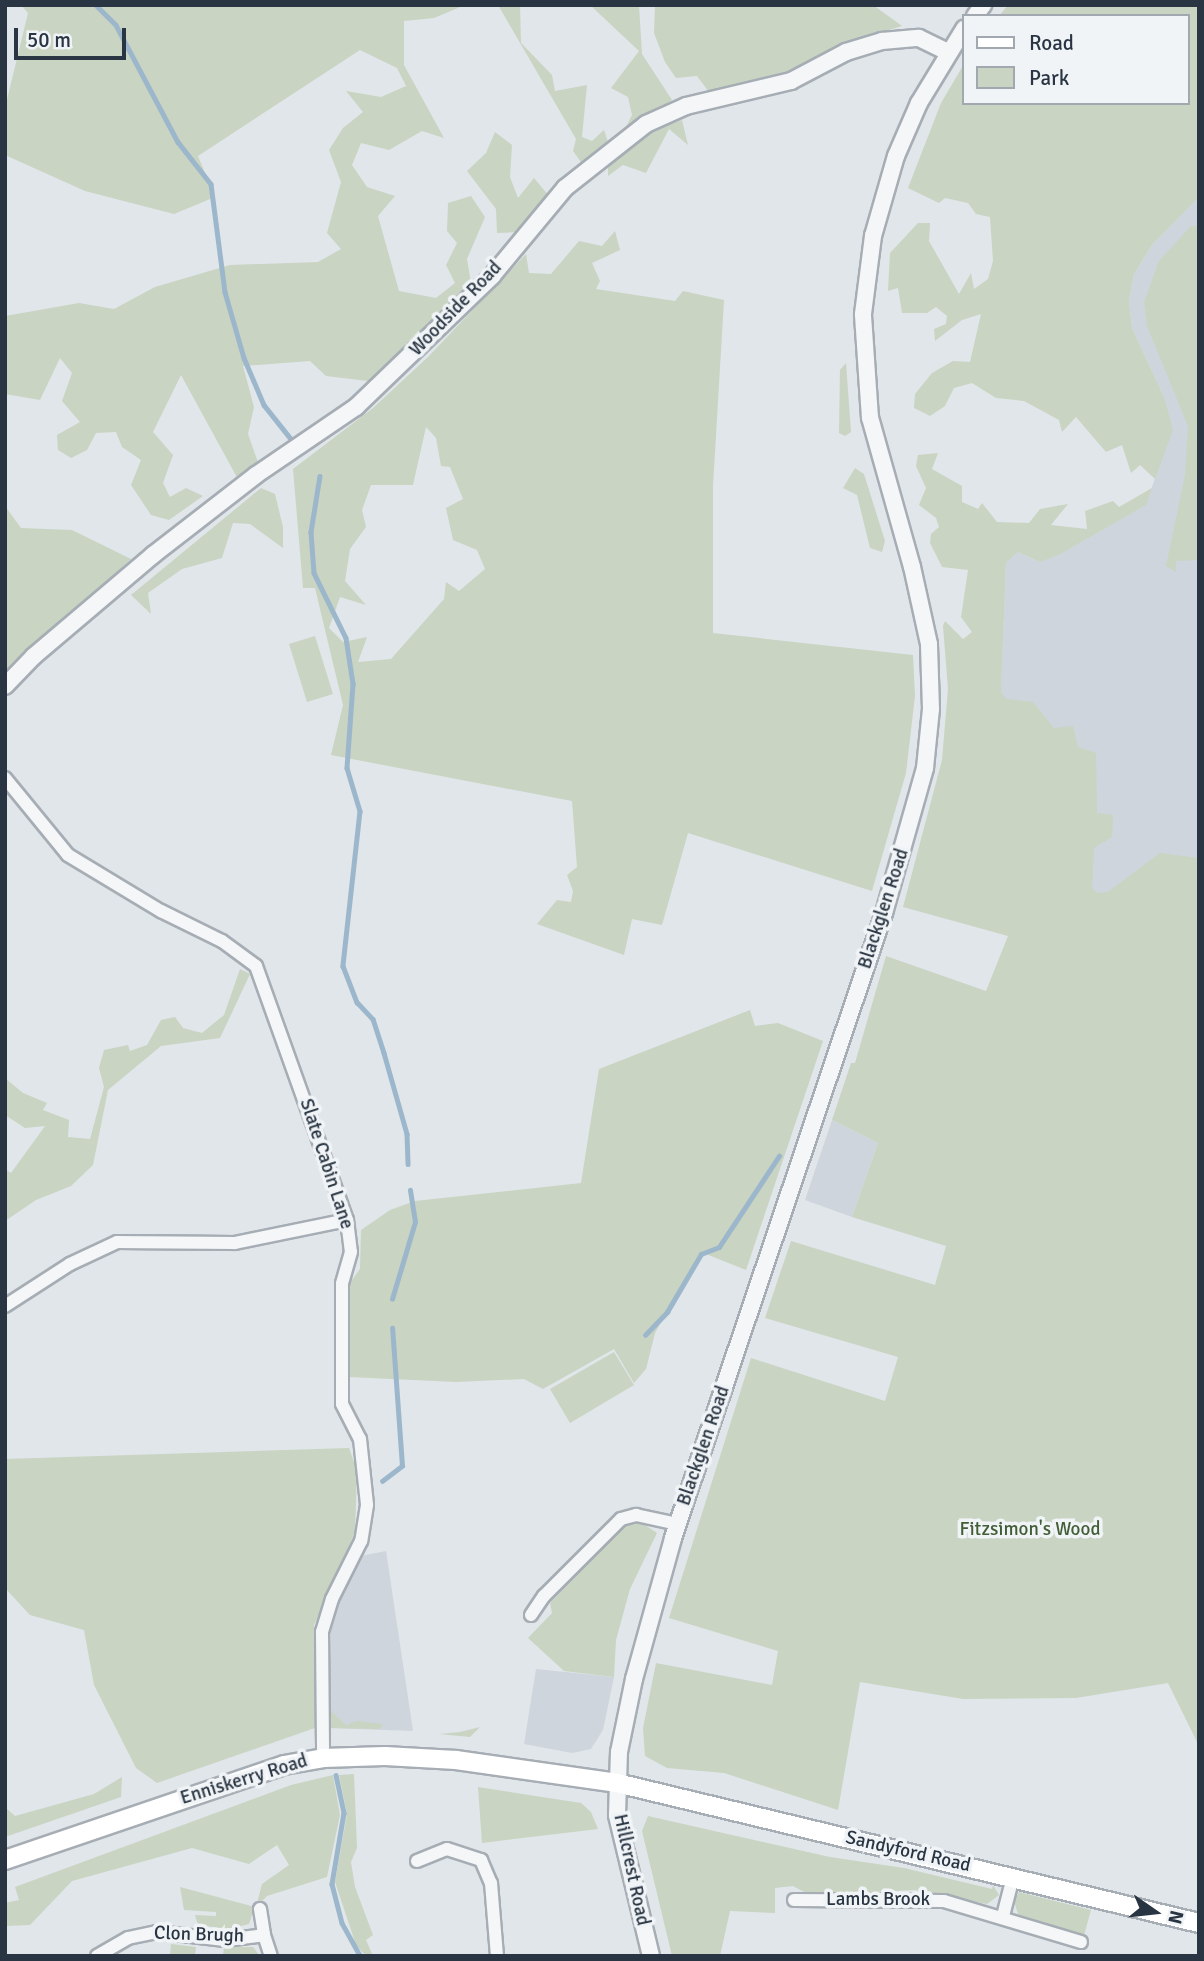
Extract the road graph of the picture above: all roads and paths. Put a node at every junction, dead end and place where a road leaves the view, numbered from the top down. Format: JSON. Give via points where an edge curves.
{"nodes":[{"id":1,"x":962,"y":32,"type":"edge"},
{"id":2,"x":948,"y":52,"type":"junction"},
{"id":3,"x":5,"y":686,"type":"edge"},
{"id":4,"x":5,"y":778,"type":"edge"},
{"id":5,"x":347,"y":1220,"type":"junction"},
{"id":6,"x":5,"y":1306,"type":"edge"},
{"id":7,"x":678,"y":1524,"type":"junction"},
{"id":8,"x":531,"y":1615,"type":"dead end"},
{"id":9,"x":323,"y":1758,"type":"junction"},
{"id":10,"x":617,"y":1783,"type":"junction"},
{"id":11,"x":5,"y":1860,"type":"edge"},
{"id":12,"x":417,"y":1861,"type":"dead end"},
{"id":13,"x":1013,"y":1877,"type":"junction"},
{"id":14,"x":794,"y":1900,"type":"dead end"},
{"id":15,"x":260,"y":1909,"type":"dead end"},
{"id":16,"x":1003,"y":1916,"type":"junction"},
{"id":17,"x":1199,"y":1923,"type":"edge"},
{"id":18,"x":264,"y":1935,"type":"junction"},
{"id":19,"x":1081,"y":1942,"type":"dead end"},
{"id":20,"x":97,"y":1956,"type":"edge"},
{"id":21,"x":271,"y":1956,"type":"edge"},
{"id":22,"x":497,"y":1956,"type":"edge"},
{"id":23,"x":651,"y":1956,"type":"edge"}],
"edges":[{"from":1,"to":2,"type":"street","name":"Blackglen Road"},
{"from":2,"to":3,"type":"street","name":"Woodside Road","via":[[919,38],[882,41],[846,52],[791,81],[686,106],[646,124],[565,188],[492,276],[356,407],[256,475],[153,555]]},
{"from":2,"to":7,"type":"street","name":"Blackglen Road","via":[[919,103],[890,174],[873,236],[863,314],[872,428],[929,644],[931,709],[925,768],[884,913]]},
{"from":4,"to":5,"type":"street","name":"Slate Cabin Lane","via":[[68,855],[153,907],[233,947],[256,966]]},
{"from":5,"to":6,"type":"street","via":[[235,1243],[117,1242],[71,1264]]},
{"from":5,"to":9,"type":"street","name":"Slate Cabin Lane","via":[[351,1252],[342,1284],[342,1404],[360,1439],[367,1505],[361,1541],[332,1599],[322,1632]]},
{"from":7,"to":8,"type":"street","via":[[648,1516],[621,1519],[544,1596]]},
{"from":7,"to":10,"type":"street","name":"Blackglen Road","via":[[634,1679]]},
{"from":9,"to":10,"type":"main road","name":"Enniskerry Road","via":[[456,1760]]},
{"from":9,"to":11,"type":"main road","name":"Enniskerry Road","via":[[262,1771]]},
{"from":10,"to":13,"type":"main road","name":"Sandyford Road"},
{"from":10,"to":23,"type":"street","name":"Hillcrest Road","via":[[621,1839]]},
{"from":12,"to":22,"type":"street","via":[[447,1849],[481,1860],[491,1883]]},
{"from":13,"to":16,"type":"street"},
{"from":13,"to":17,"type":"main road","name":"Sandyford Road"},
{"from":14,"to":16,"type":"street","name":"Lambs Brook","via":[[919,1898]]},
{"from":15,"to":18,"type":"street","name":"Clon Brugh"},
{"from":16,"to":19,"type":"street","name":"Lambs Brook"},
{"from":18,"to":20,"type":"street","name":"Clon Brugh","via":[[234,1940],[150,1933],[128,1937]]},
{"from":18,"to":21,"type":"street","name":"Clon Brugh"}]}
